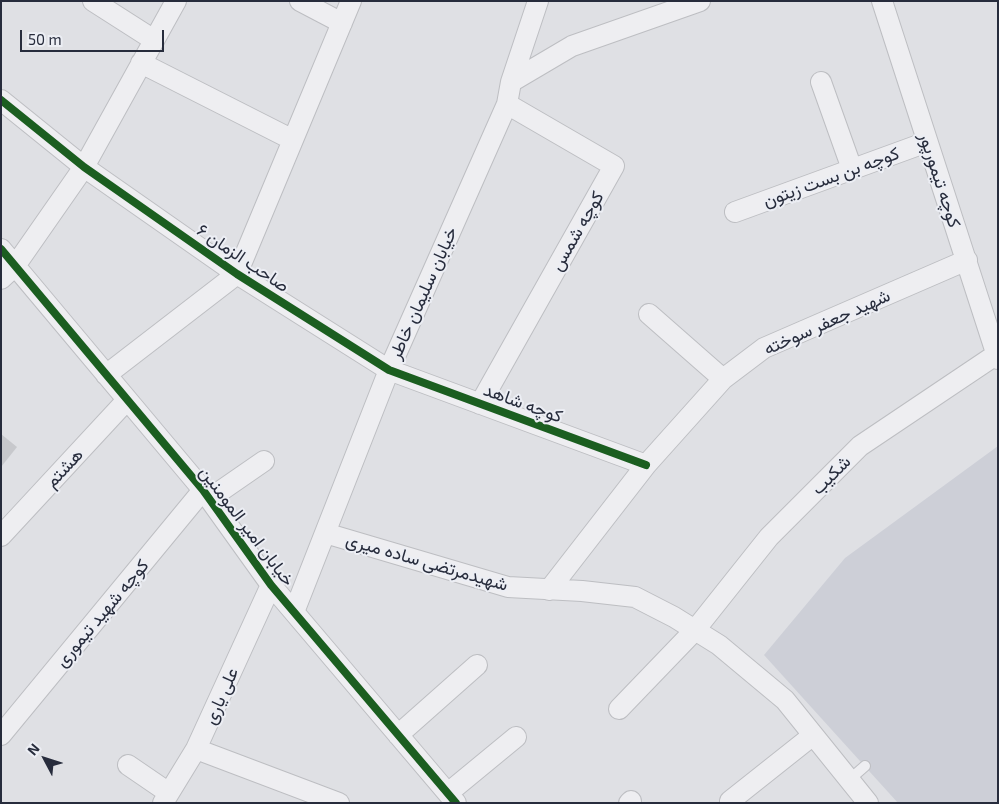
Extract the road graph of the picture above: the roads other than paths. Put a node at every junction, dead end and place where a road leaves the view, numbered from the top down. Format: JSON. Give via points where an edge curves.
{"nodes":[{"id":1,"x":93,"y":1,"type":"edge"},
{"id":2,"x":176,"y":1,"type":"edge"},
{"id":3,"x":300,"y":1,"type":"edge"},
{"id":4,"x":351,"y":1,"type":"edge"},
{"id":5,"x":538,"y":1,"type":"edge"},
{"id":6,"x":700,"y":1,"type":"edge"},
{"id":7,"x":882,"y":1,"type":"edge"},
{"id":8,"x":342,"y":24,"type":"junction"},
{"id":9,"x":154,"y":40,"type":"junction"},
{"id":10,"x":141,"y":63,"type":"junction"},
{"id":11,"x":511,"y":82,"type":"junction"},
{"id":12,"x":821,"y":82,"type":"dead end"},
{"id":13,"x":1,"y":100,"type":"edge"},
{"id":14,"x":507,"y":104,"type":"junction"},
{"id":15,"x":293,"y":140,"type":"junction"},
{"id":16,"x":927,"y":142,"type":"junction"},
{"id":17,"x":84,"y":167,"type":"junction"},
{"id":18,"x":852,"y":169,"type":"junction"},
{"id":19,"x":735,"y":212,"type":"dead end"},
{"id":20,"x":1,"y":249,"type":"edge"},
{"id":21,"x":967,"y":260,"type":"junction"},
{"id":22,"x":8,"y":272,"type":"edge"},
{"id":23,"x":237,"y":274,"type":"junction"},
{"id":24,"x":649,"y":314,"type":"dead end"},
{"id":25,"x":997,"y":357,"type":"edge"},
{"id":26,"x":388,"y":370,"type":"junction"},
{"id":27,"x":106,"y":375,"type":"junction"},
{"id":28,"x":723,"y":379,"type":"junction"},
{"id":29,"x":127,"y":400,"type":"junction"},
{"id":30,"x":480,"y":404,"type":"junction"},
{"id":31,"x":264,"y":461,"type":"dead end"},
{"id":32,"x":646,"y":465,"type":"junction"},
{"id":33,"x":206,"y":495,"type":"junction"},
{"id":34,"x":325,"y":533,"type":"junction"},
{"id":35,"x":1,"y":536,"type":"edge"},
{"id":36,"x":271,"y":585,"type":"junction"},
{"id":37,"x":549,"y":590,"type":"junction"},
{"id":38,"x":294,"y":612,"type":"junction"},
{"id":39,"x":695,"y":630,"type":"junction"},
{"id":40,"x":477,"y":665,"type":"dead end"},
{"id":41,"x":619,"y":708,"type":"dead end"},
{"id":42,"x":1,"y":735,"type":"edge"},
{"id":43,"x":398,"y":735,"type":"junction"},
{"id":44,"x":516,"y":736,"type":"dead end"},
{"id":45,"x":812,"y":736,"type":"junction"},
{"id":46,"x":196,"y":749,"type":"junction"},
{"id":47,"x":128,"y":765,"type":"dead end"},
{"id":48,"x":865,"y":766,"type":"dead end"},
{"id":49,"x":857,"y":795,"type":"edge"},
{"id":50,"x":166,"y":798,"type":"edge"},
{"id":51,"x":452,"y":798,"type":"edge"},
{"id":52,"x":730,"y":801,"type":"dead end"},
{"id":53,"x":339,"y":803,"type":"edge"}],
"edges":[{"from":1,"to":9,"type":"street"},
{"from":2,"to":9,"type":"street"},
{"from":3,"to":8,"type":"street"},
{"from":4,"to":8,"type":"street"},
{"from":5,"to":11,"type":"street","name":"خیابان سلیمان خاطر"},
{"from":6,"to":11,"type":"street","via":[[572,46]]},
{"from":7,"to":16,"type":"street","name":"کوچه تیمورپور"},
{"from":8,"to":15,"type":"street"},
{"from":9,"to":10,"type":"street"},
{"from":10,"to":15,"type":"street"},
{"from":10,"to":17,"type":"street"},
{"from":11,"to":14,"type":"street","name":"خیابان سلیمان خاطر"},
{"from":12,"to":18,"type":"street"},
{"from":13,"to":17,"type":"street","name":"صاحب الزمان ۶"},
{"from":14,"to":26,"type":"street","name":"خیابان سلیمان خاطر"},
{"from":14,"to":30,"type":"street","name":"کوچه شمس","via":[[614,166]]},
{"from":15,"to":23,"type":"street"},
{"from":16,"to":18,"type":"street","name":"کوچه بن بست زیتون"},
{"from":16,"to":21,"type":"street","name":"کوچه تیمورپور"},
{"from":17,"to":22,"type":"street"},
{"from":17,"to":23,"type":"street","name":"صاحب الزمان ۶"},
{"from":18,"to":19,"type":"street","name":"کوچه بن بست زیتون"},
{"from":20,"to":22,"type":"street","name":"خیابان امیر المومنین"},
{"from":21,"to":25,"type":"street","name":"کوچه تیمورپور"},
{"from":21,"to":28,"type":"street","name":"شهید جعفر سوخته","via":[[764,348]]},
{"from":22,"to":27,"type":"street","name":"خیابان امیر المومنین"},
{"from":23,"to":26,"type":"street","name":"صاحب الزمان ۶"},
{"from":23,"to":27,"type":"street"},
{"from":24,"to":28,"type":"street"},
{"from":25,"to":39,"type":"street","name":"شکیب","via":[[860,446],[769,537]]},
{"from":26,"to":30,"type":"street","name":"کوچه شاهد"},
{"from":26,"to":34,"type":"street","name":"خیابان سلیمان خاطر"},
{"from":27,"to":29,"type":"street","name":"خیابان امیر المومنین"},
{"from":28,"to":32,"type":"street","name":"شهید جعفر سوخته"},
{"from":29,"to":33,"type":"street","name":"خیابان امیر المومنین"},
{"from":29,"to":35,"type":"street","name":"هشتم"},
{"from":30,"to":32,"type":"street","name":"کوچه شاهد"},
{"from":31,"to":33,"type":"street","name":"کوچه شهید تیموری"},
{"from":32,"to":37,"type":"street","name":"شهید جعفر سوخته"},
{"from":33,"to":36,"type":"street","name":"خیابان امیر المومنین"},
{"from":33,"to":42,"type":"street","name":"کوچه شهید تیموری"},
{"from":34,"to":37,"type":"street","name":"شهیدمرتضی ساده میری","via":[[508,587]]},
{"from":34,"to":38,"type":"street","name":"خیابان سلیمان خاطر"},
{"from":36,"to":38,"type":"street","name":"خیابان امیر المومنین"},
{"from":36,"to":46,"type":"street","name":"علی یاری"},
{"from":37,"to":39,"type":"street","name":"شهیدمرتضی ساده میری","via":[[635,597]]},
{"from":38,"to":43,"type":"street","name":"خیابان امیر المومنین"},
{"from":39,"to":41,"type":"street","name":"شکیب"},
{"from":39,"to":45,"type":"street","name":"شهیدمرتضی ساده میری","via":[[719,645],[785,700]]},
{"from":40,"to":43,"type":"street"},
{"from":43,"to":51,"type":"street","name":"خیابان امیر المومنین"},
{"from":44,"to":51,"type":"street"},
{"from":45,"to":49,"type":"street","name":"شهیدمرتضی ساده میری"},
{"from":45,"to":52,"type":"street"},
{"from":46,"to":50,"type":"street","name":"علی یاری"},
{"from":46,"to":53,"type":"street"},
{"from":47,"to":50,"type":"street"},
{"from":48,"to":49,"type":"lane"}]}
